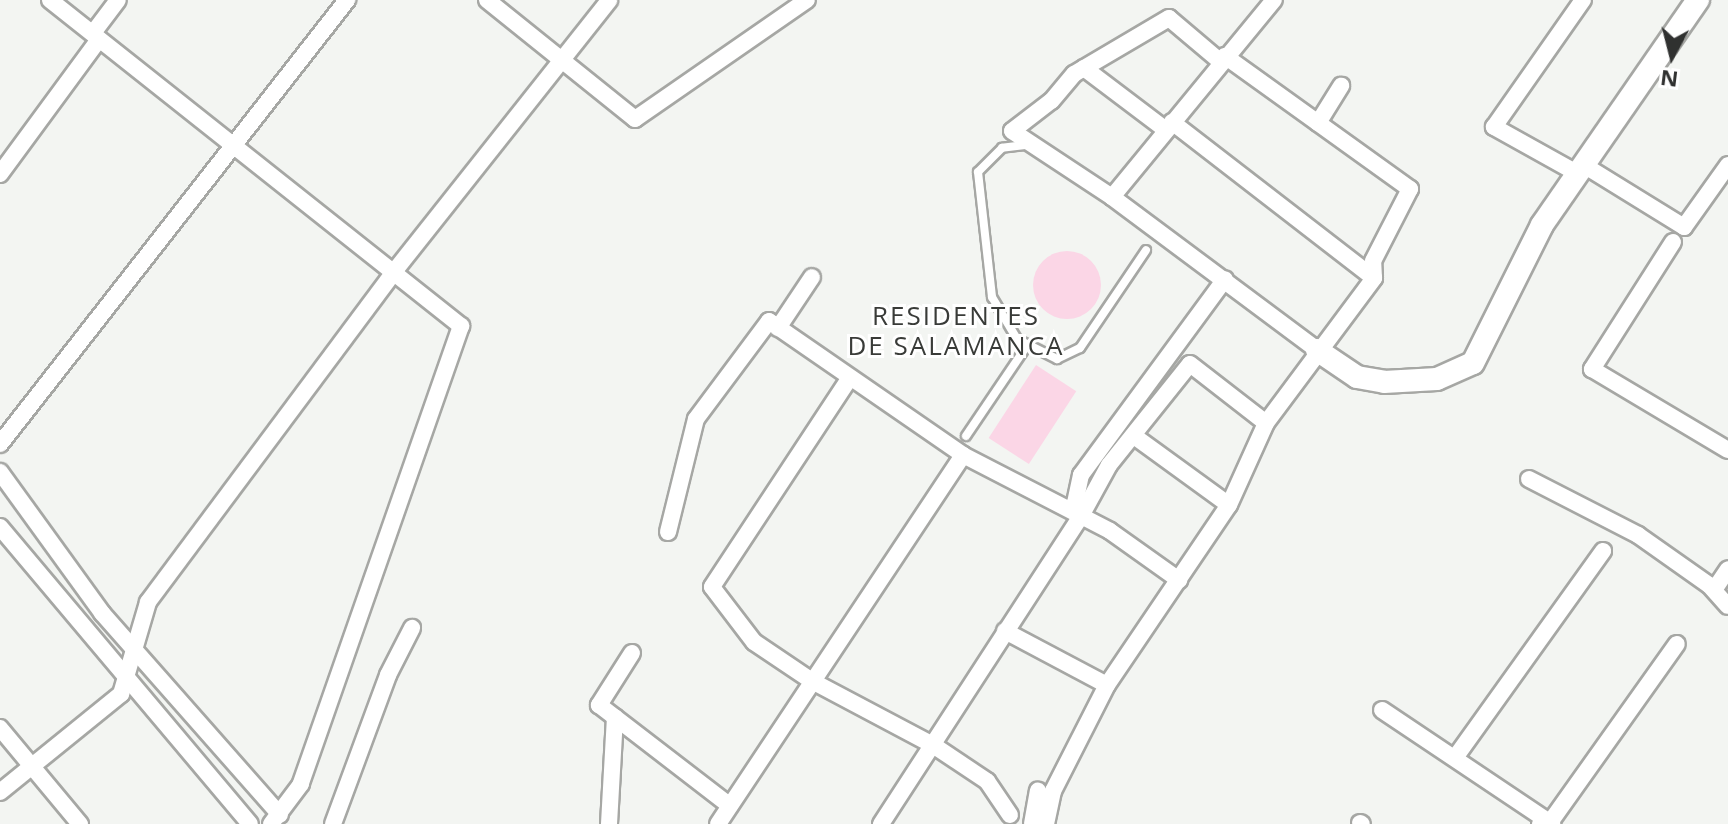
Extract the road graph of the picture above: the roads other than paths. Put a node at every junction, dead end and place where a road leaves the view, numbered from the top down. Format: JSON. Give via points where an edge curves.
{"nodes":[{"id":1,"x":50,"y":0,"type":"edge"},
{"id":2,"x":118,"y":0,"type":"edge"},
{"id":3,"x":347,"y":0,"type":"edge"},
{"id":4,"x":487,"y":0,"type":"edge"},
{"id":5,"x":609,"y":0,"type":"edge"},
{"id":6,"x":807,"y":0,"type":"edge"},
{"id":7,"x":1274,"y":0,"type":"edge"},
{"id":8,"x":1583,"y":0,"type":"edge"},
{"id":9,"x":1698,"y":0,"type":"edge"},
{"id":10,"x":96,"y":36,"type":"junction"},
{"id":11,"x":1223,"y":59,"type":"junction"},
{"id":12,"x":563,"y":61,"type":"junction"},
{"id":13,"x":1084,"y":68,"type":"junction"},
{"id":14,"x":1341,"y":86,"type":"dead end"},
{"id":15,"x":1318,"y":123,"type":"junction"},
{"id":16,"x":1169,"y":126,"type":"junction"},
{"id":17,"x":1033,"y":145,"type":"junction"},
{"id":18,"x":237,"y":146,"type":"junction"},
{"id":19,"x":1728,"y":165,"type":"edge"},
{"id":20,"x":1578,"y":168,"type":"junction"},
{"id":21,"x":0,"y":174,"type":"edge"},
{"id":22,"x":1112,"y":197,"type":"junction"},
{"id":23,"x":1673,"y":242,"type":"dead end"},
{"id":24,"x":1146,"y":250,"type":"dead end"},
{"id":25,"x":393,"y":273,"type":"junction"},
{"id":26,"x":812,"y":277,"type":"dead end"},
{"id":27,"x":1374,"y":278,"type":"junction"},
{"id":28,"x":1225,"y":279,"type":"junction"},
{"id":29,"x":778,"y":328,"type":"junction"},
{"id":30,"x":1026,"y":347,"type":"junction"},
{"id":31,"x":1317,"y":350,"type":"junction"},
{"id":32,"x":849,"y":379,"type":"junction"},
{"id":33,"x":1266,"y":423,"type":"junction"},
{"id":34,"x":966,"y":436,"type":"dead end"},
{"id":35,"x":1134,"y":436,"type":"junction"},
{"id":36,"x":0,"y":444,"type":"edge"},
{"id":37,"x":1728,"y":450,"type":"edge"},
{"id":38,"x":963,"y":455,"type":"junction"},
{"id":39,"x":0,"y":472,"type":"edge"},
{"id":40,"x":1529,"y":479,"type":"dead end"},
{"id":41,"x":1229,"y":505,"type":"junction"},
{"id":42,"x":1080,"y":518,"type":"junction"},
{"id":43,"x":0,"y":527,"type":"edge"},
{"id":44,"x":668,"y":532,"type":"dead end"},
{"id":45,"x":1603,"y":551,"type":"dead end"},
{"id":46,"x":1728,"y":569,"type":"edge"},
{"id":47,"x":1179,"y":580,"type":"junction"},
{"id":48,"x":1714,"y":590,"type":"junction"},
{"id":49,"x":1728,"y":606,"type":"edge"},
{"id":50,"x":412,"y":628,"type":"dead end"},
{"id":51,"x":1005,"y":631,"type":"junction"},
{"id":52,"x":1677,"y":644,"type":"dead end"},
{"id":53,"x":632,"y":653,"type":"dead end"},
{"id":54,"x":137,"y":655,"type":"junction"},
{"id":55,"x":129,"y":679,"type":"junction"},
{"id":56,"x":812,"y":681,"type":"junction"},
{"id":57,"x":1107,"y":685,"type":"junction"},
{"id":58,"x":1382,"y":710,"type":"dead end"},
{"id":59,"x":615,"y":717,"type":"junction"},
{"id":60,"x":0,"y":728,"type":"edge"},
{"id":61,"x":933,"y":745,"type":"junction"},
{"id":62,"x":1457,"y":755,"type":"junction"},
{"id":63,"x":32,"y":766,"type":"junction"},
{"id":64,"x":1038,"y":791,"type":"dead end"},
{"id":65,"x":0,"y":792,"type":"edge"},
{"id":66,"x":730,"y":806,"type":"junction"},
{"id":67,"x":1010,"y":815,"type":"dead end"},
{"id":68,"x":276,"y":820,"type":"edge"},
{"id":69,"x":1548,"y":823,"type":"edge"},
{"id":70,"x":80,"y":824,"type":"edge"},
{"id":71,"x":250,"y":824,"type":"edge"},
{"id":72,"x":333,"y":824,"type":"edge"},
{"id":73,"x":609,"y":824,"type":"edge"},
{"id":74,"x":718,"y":824,"type":"edge"},
{"id":75,"x":881,"y":824,"type":"edge"},
{"id":76,"x":1032,"y":824,"type":"edge"},
{"id":77,"x":1046,"y":824,"type":"edge"}],
"edges":[{"from":1,"to":10,"type":"street"},
{"from":2,"to":10,"type":"street"},
{"from":3,"to":18,"type":"street"},
{"from":4,"to":12,"type":"street"},
{"from":5,"to":12,"type":"street"},
{"from":6,"to":12,"type":"street","via":[[635,119]]},
{"from":7,"to":11,"type":"street"},
{"from":8,"to":20,"type":"street","via":[[1494,127]]},
{"from":9,"to":20,"type":"street"},
{"from":10,"to":18,"type":"street"},
{"from":10,"to":21,"type":"street"},
{"from":11,"to":13,"type":"street","via":[[1169,18]]},
{"from":11,"to":15,"type":"street"},
{"from":11,"to":16,"type":"street"},
{"from":12,"to":25,"type":"street"},
{"from":13,"to":16,"type":"street"},
{"from":13,"to":17,"type":"street","via":[[1012,131]]},
{"from":14,"to":15,"type":"street"},
{"from":15,"to":27,"type":"street","via":[[1410,189],[1373,261]]},
{"from":16,"to":22,"type":"street"},
{"from":16,"to":27,"type":"street"},
{"from":17,"to":22,"type":"street"},
{"from":17,"to":30,"type":"lane","via":[[1010,144],[978,172],[992,297],[1000,319]]},
{"from":18,"to":25,"type":"street"},
{"from":18,"to":36,"type":"street"},
{"from":19,"to":20,"type":"street","via":[[1684,227]]},
{"from":20,"to":31,"type":"street","via":[[1465,369],[1437,379],[1384,382],[1357,377]]},
{"from":22,"to":28,"type":"street"},
{"from":23,"to":37,"type":"street","via":[[1592,369]]},
{"from":24,"to":30,"type":"lane","via":[[1080,348],[1057,359]]},
{"from":25,"to":54,"type":"street","via":[[148,602]]},
{"from":25,"to":68,"type":"street","via":[[461,326],[301,784]]},
{"from":26,"to":29,"type":"street"},
{"from":27,"to":31,"type":"street"},
{"from":28,"to":31,"type":"street"},
{"from":28,"to":42,"type":"street","via":[[1081,475],[1075,503]]},
{"from":29,"to":32,"type":"street"},
{"from":29,"to":44,"type":"street","via":[[769,321],[696,419]]},
{"from":30,"to":34,"type":"lane"},
{"from":31,"to":33,"type":"street"},
{"from":32,"to":38,"type":"street"},
{"from":32,"to":56,"type":"street","via":[[712,587],[754,642]]},
{"from":33,"to":35,"type":"street","via":[[1190,364]]},
{"from":33,"to":41,"type":"street"},
{"from":35,"to":41,"type":"street"},
{"from":35,"to":42,"type":"street","via":[[1109,465]]},
{"from":38,"to":42,"type":"street"},
{"from":38,"to":56,"type":"street"},
{"from":39,"to":54,"type":"street"},
{"from":40,"to":48,"type":"street","via":[[1638,535]]},
{"from":41,"to":47,"type":"street"},
{"from":42,"to":47,"type":"street","via":[[1110,531]]},
{"from":42,"to":51,"type":"street"},
{"from":43,"to":55,"type":"street"},
{"from":45,"to":62,"type":"street"},
{"from":46,"to":48,"type":"street"},
{"from":47,"to":57,"type":"street"},
{"from":48,"to":49,"type":"street"},
{"from":50,"to":72,"type":"street","via":[[388,675]]},
{"from":51,"to":57,"type":"street"},
{"from":51,"to":61,"type":"street"},
{"from":52,"to":69,"type":"street"},
{"from":53,"to":59,"type":"street","via":[[599,705]]},
{"from":54,"to":55,"type":"street"},
{"from":54,"to":68,"type":"street"},
{"from":55,"to":63,"type":"street","via":[[121,694]]},
{"from":55,"to":71,"type":"street"},
{"from":56,"to":61,"type":"street"},
{"from":56,"to":66,"type":"street"},
{"from":57,"to":77,"type":"street","via":[[1053,791]]},
{"from":58,"to":62,"type":"street"},
{"from":59,"to":66,"type":"street"},
{"from":59,"to":73,"type":"street"},
{"from":60,"to":63,"type":"street"},
{"from":61,"to":67,"type":"street","via":[[987,781]]},
{"from":61,"to":75,"type":"street"},
{"from":62,"to":69,"type":"street"},
{"from":63,"to":65,"type":"street"},
{"from":63,"to":70,"type":"street"},
{"from":64,"to":76,"type":"street"},
{"from":66,"to":74,"type":"street"}]}
